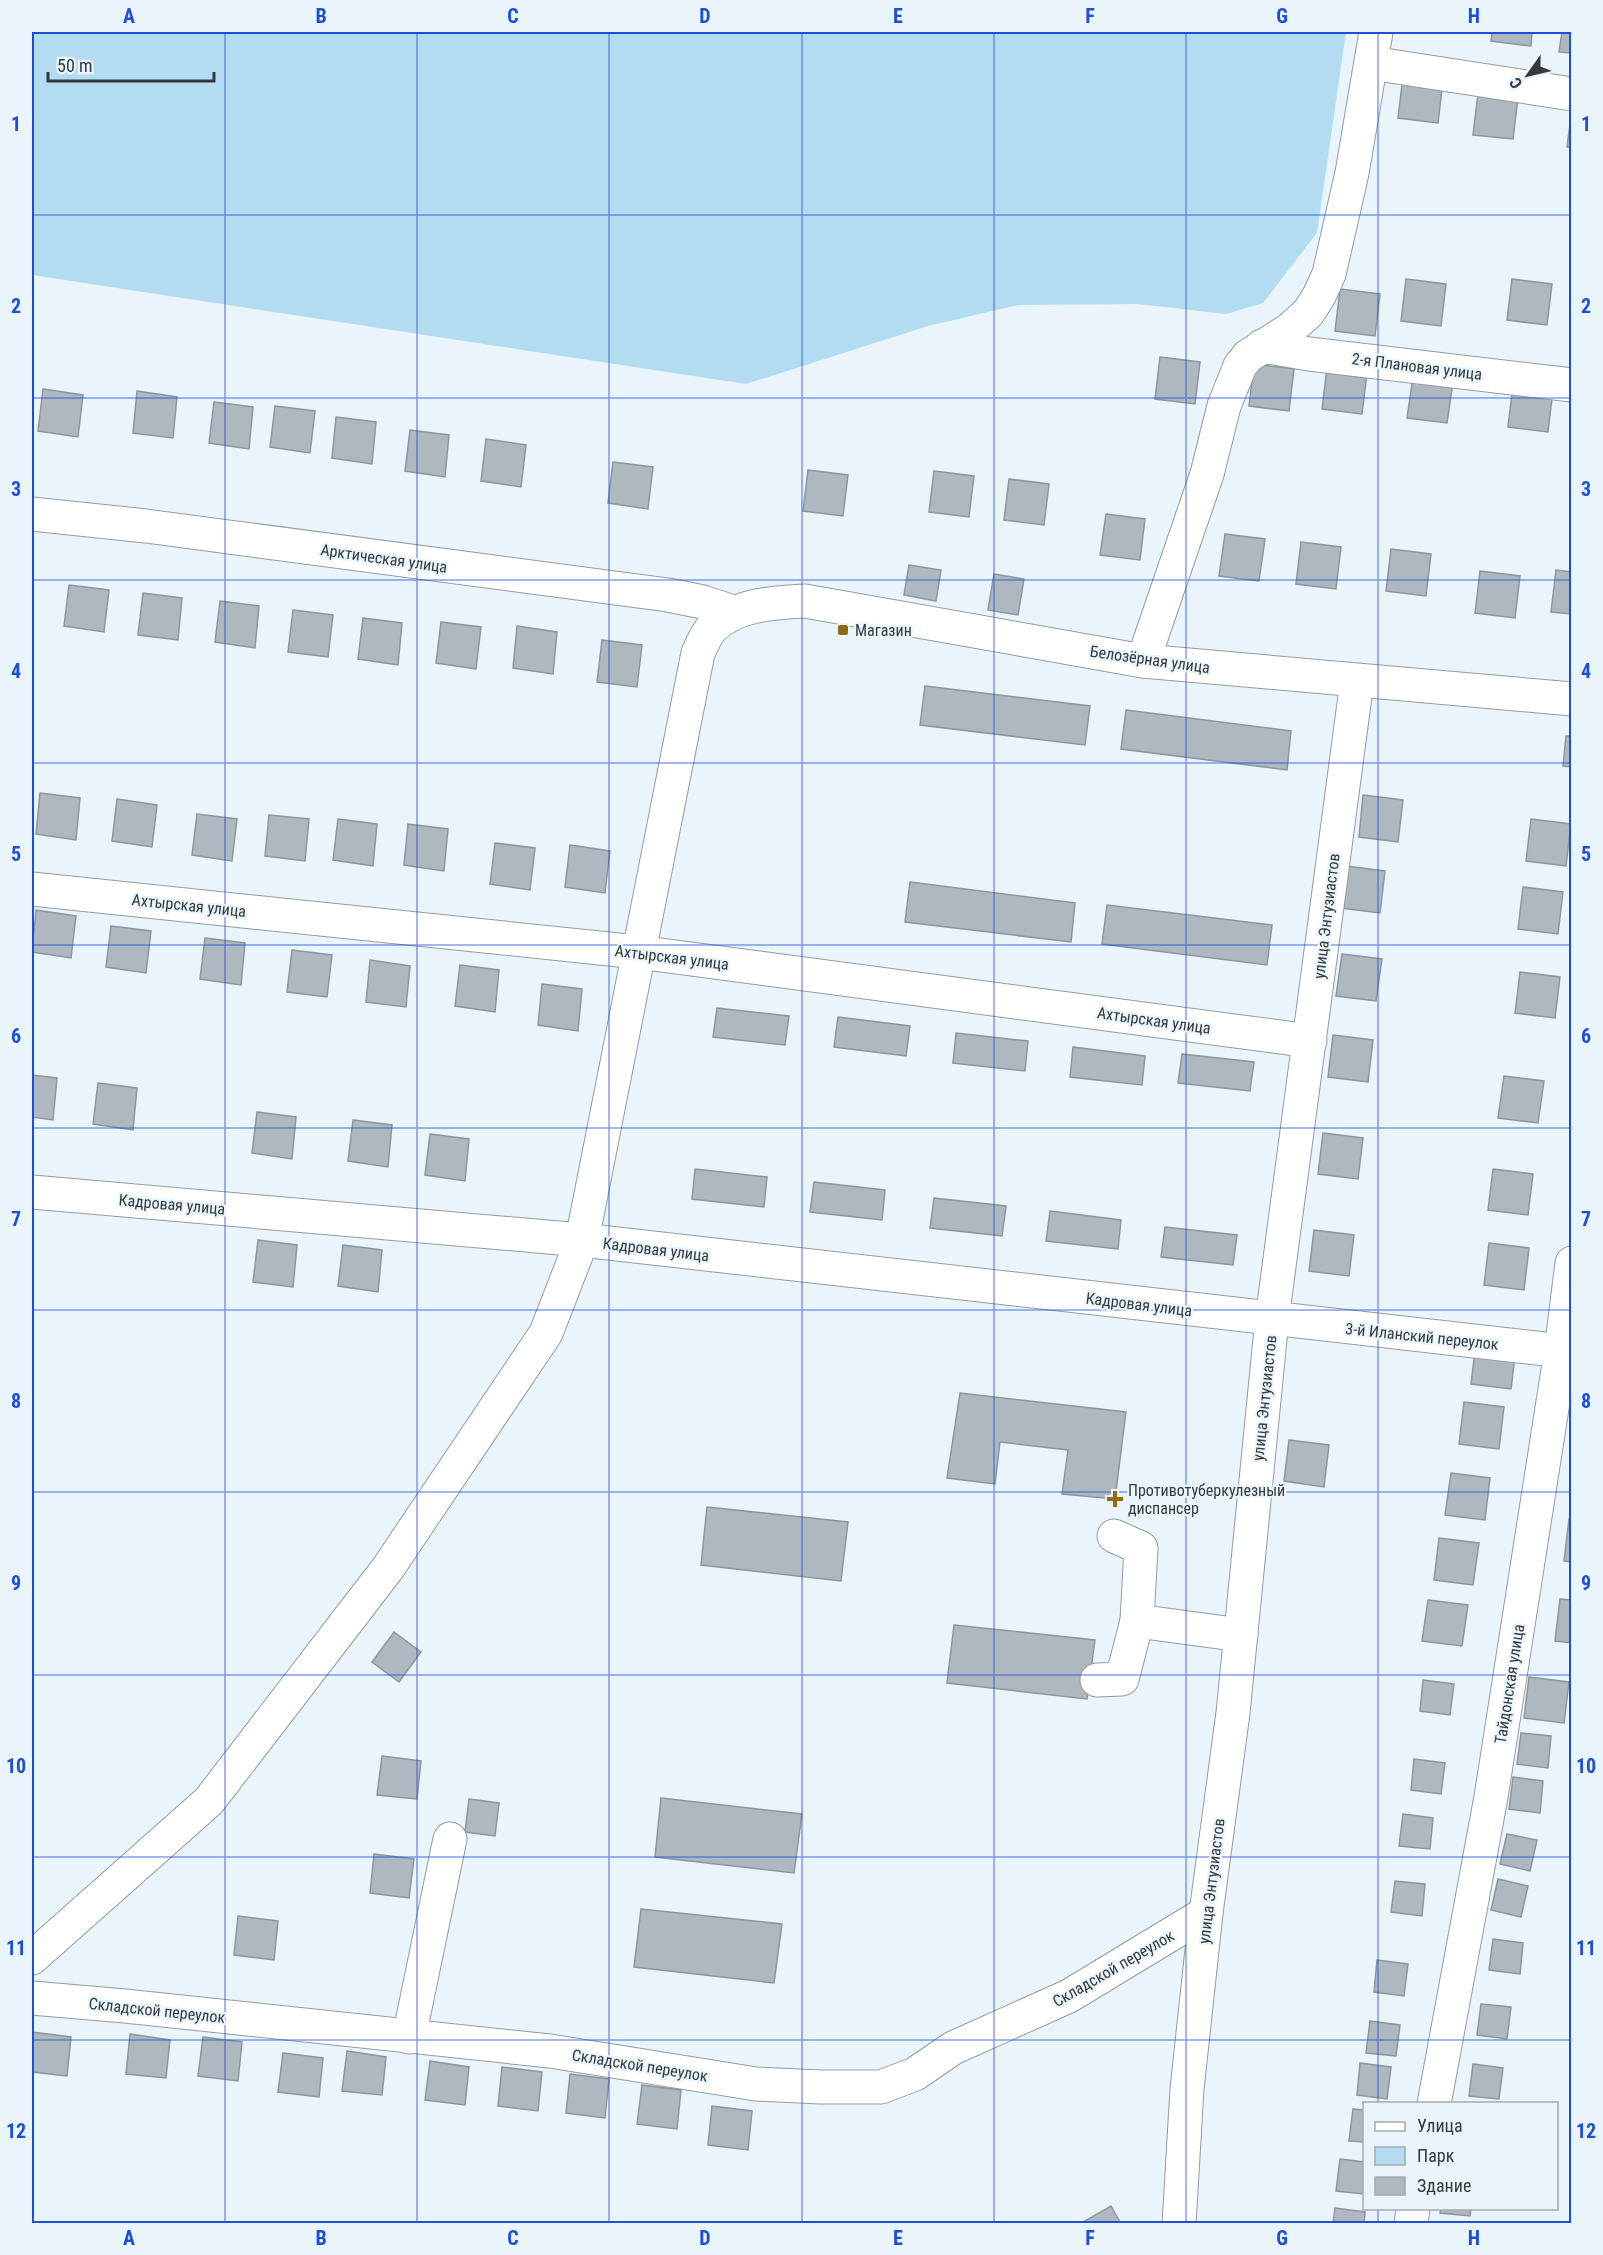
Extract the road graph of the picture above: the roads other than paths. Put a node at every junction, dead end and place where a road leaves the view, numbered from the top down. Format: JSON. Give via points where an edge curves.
{"nodes":[{"id":1,"x":1374,"y":47,"type":"edge"},
{"id":2,"x":1572,"y":94,"type":"edge"},
{"id":3,"x":1262,"y":346,"type":"junction"},
{"id":4,"x":1572,"y":385,"type":"edge"},
{"id":5,"x":32,"y":514,"type":"edge"},
{"id":6,"x":734,"y":612,"type":"junction"},
{"id":7,"x":1143,"y":661,"type":"junction"},
{"id":8,"x":1357,"y":681,"type":"junction"},
{"id":9,"x":1572,"y":699,"type":"edge"},
{"id":10,"x":32,"y":889,"type":"edge"},
{"id":11,"x":638,"y":952,"type":"junction"},
{"id":12,"x":1310,"y":1041,"type":"junction"},
{"id":13,"x":34,"y":1201,"type":"edge"},
{"id":14,"x":582,"y":1240,"type":"junction"},
{"id":15,"x":1572,"y":1263,"type":"edge"},
{"id":16,"x":1272,"y":1319,"type":"junction"},
{"id":17,"x":1566,"y":1352,"type":"edge"},
{"id":18,"x":1114,"y":1536,"type":"dead end"},
{"id":19,"x":1137,"y":1621,"type":"junction"},
{"id":20,"x":1241,"y":1635,"type":"junction"},
{"id":21,"x":1097,"y":1680,"type":"dead end"},
{"id":22,"x":450,"y":1839,"type":"dead end"},
{"id":23,"x":1206,"y":1913,"type":"junction"},
{"id":24,"x":32,"y":1959,"type":"edge"},
{"id":25,"x":32,"y":1998,"type":"edge"},
{"id":26,"x":409,"y":2037,"type":"junction"},
{"id":27,"x":1434,"y":2102,"type":"edge"},
{"id":28,"x":1179,"y":2223,"type":"edge"}],
"edges":[{"from":1,"to":2,"type":"street"},
{"from":1,"to":3,"type":"street","via":[[1329,274],[1308,313]]},
{"from":3,"to":4,"type":"street","name":"2-я Плановая улица"},
{"from":3,"to":7,"type":"street","via":[[1248,356],[1235,376],[1207,474]]},
{"from":5,"to":6,"type":"street","name":"Арктическая улица","via":[[668,595]]},
{"from":6,"to":7,"type":"street","name":"Белозёрная улица","via":[[805,601]]},
{"from":6,"to":11,"type":"street","via":[[711,629],[698,653]]},
{"from":7,"to":8,"type":"street","name":"Белозёрная улица"},
{"from":8,"to":9,"type":"street","name":"Белозёрная улица"},
{"from":8,"to":12,"type":"street","name":"улица Энтузиастов"},
{"from":10,"to":11,"type":"street","name":"Ахтырская улица"},
{"from":11,"to":12,"type":"street","name":"Ахтырская улица"},
{"from":11,"to":14,"type":"street"},
{"from":12,"to":16,"type":"street","name":"улица Энтузиастов"},
{"from":13,"to":14,"type":"street","name":"Кадровая улица"},
{"from":14,"to":16,"type":"street","name":"Кадровая улица"},
{"from":14,"to":24,"type":"street","via":[[546,1333],[388,1568],[208,1801]]},
{"from":15,"to":17,"type":"street","name":"Тайдонская улица"},
{"from":16,"to":17,"type":"street","name":"3-й Иланский переулок"},
{"from":16,"to":20,"type":"street","name":"улица Энтузиастов"},
{"from":17,"to":27,"type":"street","name":"Тайдонская улица","via":[[1491,1797]]},
{"from":18,"to":19,"type":"street","via":[[1141,1548]]},
{"from":19,"to":20,"type":"street"},
{"from":19,"to":21,"type":"street","via":[[1122,1679]]},
{"from":20,"to":23,"type":"street","name":"улица Энтузиастов"},
{"from":22,"to":26,"type":"street"},
{"from":23,"to":26,"type":"street","name":"Складской переулок","via":[[1069,1996],[953,2048],[915,2074],[881,2087],[756,2084],[550,2051]]},
{"from":23,"to":28,"type":"street","name":"улица Энтузиастов"},
{"from":25,"to":26,"type":"street","name":"Складской переулок"}]}
